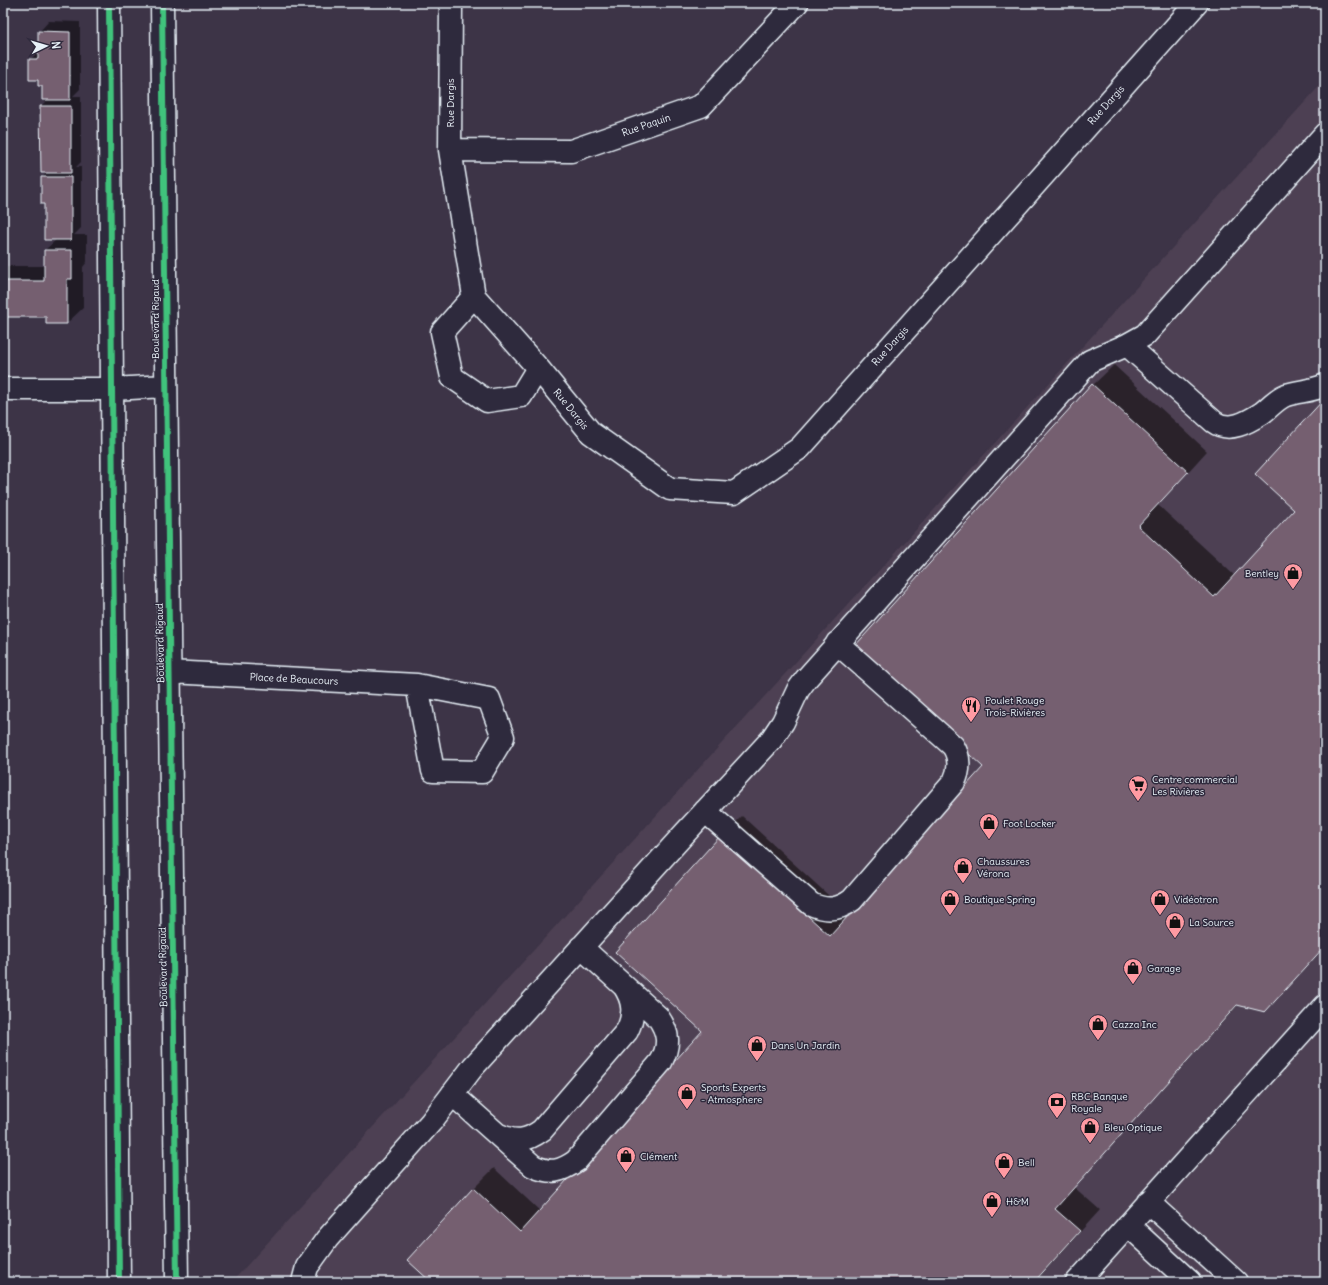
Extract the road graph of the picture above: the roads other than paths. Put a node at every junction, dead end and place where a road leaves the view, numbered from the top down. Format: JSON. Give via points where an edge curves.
{"nodes":[{"id":1,"x":109,"y":3,"type":"edge"},
{"id":2,"x":162,"y":3,"type":"edge"},
{"id":3,"x":450,"y":3,"type":"edge"},
{"id":4,"x":798,"y":3,"type":"edge"},
{"id":5,"x":1197,"y":3,"type":"edge"},
{"id":6,"x":1325,"y":134,"type":"edge"},
{"id":7,"x":450,"y":150,"type":"junction"},
{"id":8,"x":474,"y":296,"type":"junction"},
{"id":9,"x":1127,"y":345,"type":"junction"},
{"id":10,"x":538,"y":368,"type":"junction"},
{"id":11,"x":1325,"y":385,"type":"edge"},
{"id":12,"x":165,"y":386,"type":"junction"},
{"id":13,"x":3,"y":389,"type":"edge"},
{"id":14,"x":113,"y":389,"type":"junction"},
{"id":15,"x":837,"y":643,"type":"junction"},
{"id":16,"x":170,"y":672,"type":"junction"},
{"id":17,"x":417,"y":685,"type":"junction"},
{"id":18,"x":705,"y":811,"type":"junction"},
{"id":19,"x":582,"y":947,"type":"junction"},
{"id":20,"x":624,"y":986,"type":"junction"},
{"id":21,"x":1325,"y":1006,"type":"edge"},
{"id":22,"x":452,"y":1094,"type":"junction"},
{"id":23,"x":499,"y":1135,"type":"junction"},
{"id":24,"x":1148,"y":1202,"type":"junction"},
{"id":25,"x":1128,"y":1225,"type":"junction"},
{"id":26,"x":119,"y":1282,"type":"edge"},
{"id":27,"x":177,"y":1282,"type":"edge"},
{"id":28,"x":303,"y":1282,"type":"edge"},
{"id":29,"x":1077,"y":1282,"type":"edge"},
{"id":30,"x":1190,"y":1282,"type":"edge"},
{"id":31,"x":1236,"y":1282,"type":"edge"}],
"edges":[{"from":1,"to":14,"type":"street"},
{"from":2,"to":12,"type":"street","name":"Boulevard Rigaud"},
{"from":3,"to":7,"type":"street","name":"Rue Dargis"},
{"from":4,"to":7,"type":"street","name":"Rue Paquin","via":[[701,106],[571,151]]},
{"from":5,"to":10,"type":"street","name":"Rue Dargis","via":[[800,448],[734,493],[670,489],[591,433]]},
{"from":6,"to":9,"type":"street","via":[[1145,335]]},
{"from":7,"to":8,"type":"street","name":"Rue Dargis"},
{"from":8,"to":10,"type":"street","name":"Rue Dargis"},
{"from":8,"to":10,"type":"street","via":[[442,332],[452,377],[487,401],[521,396]]},
{"from":9,"to":11,"type":"street","via":[[1214,422],[1226,427],[1239,425],[1254,417],[1283,396]]},
{"from":9,"to":15,"type":"street","via":[[1090,361]]},
{"from":12,"to":14,"type":"street"},
{"from":12,"to":16,"type":"street","name":"Boulevard Rigaud"},
{"from":13,"to":14,"type":"street"},
{"from":14,"to":26,"type":"street"},
{"from":15,"to":18,"type":"street","via":[[798,690],[774,736]]},
{"from":15,"to":18,"type":"street","via":[[953,746],[958,764],[954,782],[852,900],[843,907],[836,908],[823,908],[811,904]]},
{"from":16,"to":17,"type":"street","name":"Place de Beaucours"},
{"from":16,"to":27,"type":"street","name":"Boulevard Rigaud"},
{"from":17,"to":17,"type":"street","name":"Place de Beaucours","via":[[433,771],[482,772],[503,737],[489,699]]},
{"from":18,"to":19,"type":"street"},
{"from":19,"to":20,"type":"street"},
{"from":19,"to":22,"type":"street","via":[[473,1067]]},
{"from":20,"to":23,"type":"street","via":[[633,1010],[627,1031],[542,1130],[525,1140],[511,1140]]},
{"from":20,"to":23,"type":"street","via":[[658,1017],[665,1028],[667,1041],[661,1062],[576,1161],[565,1169],[545,1171],[533,1166]]},
{"from":21,"to":24,"type":"street"},
{"from":22,"to":23,"type":"street"},
{"from":22,"to":28,"type":"street","via":[[431,1122],[327,1239],[307,1267]]},
{"from":24,"to":25,"type":"street"},
{"from":24,"to":31,"type":"street"},
{"from":25,"to":29,"type":"street"},
{"from":25,"to":30,"type":"street"}]}
